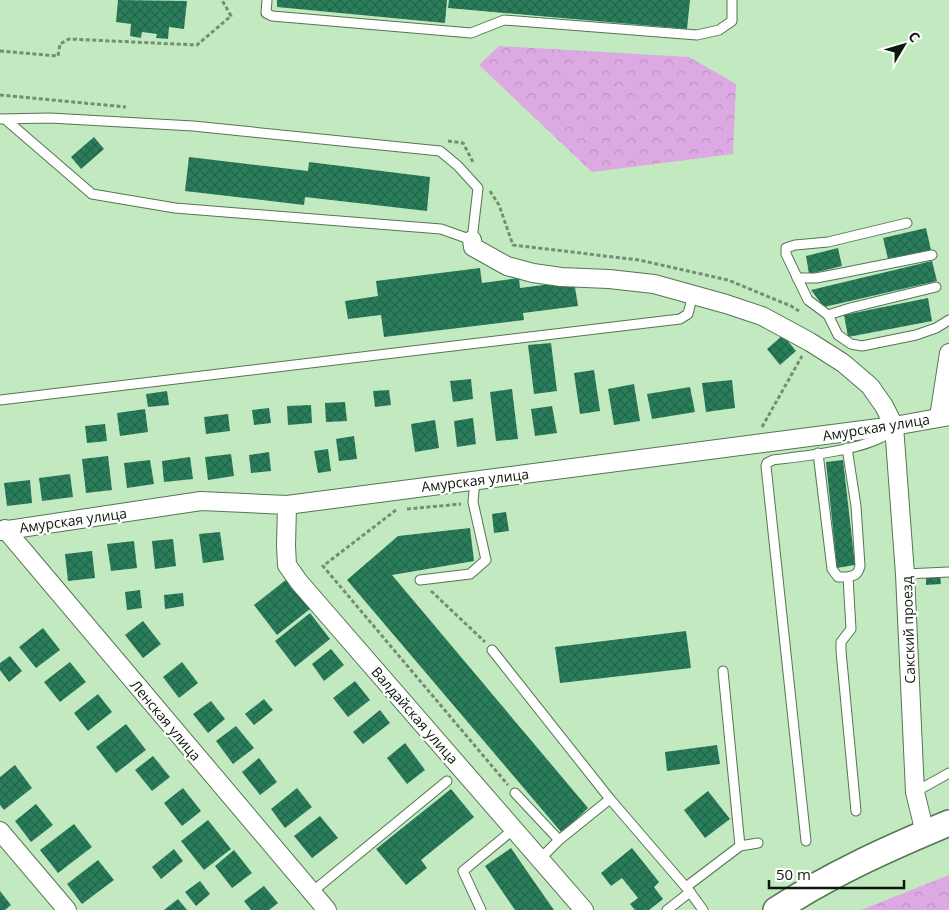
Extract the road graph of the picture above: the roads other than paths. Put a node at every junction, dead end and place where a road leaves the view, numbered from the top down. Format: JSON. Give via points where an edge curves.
{"nodes":[{"id":1,"x":267,"y":0,"type":"edge"},
{"id":2,"x":732,"y":0,"type":"edge"},
{"id":3,"x":2,"y":119,"type":"edge"},
{"id":4,"x":907,"y":223,"type":"dead end"},
{"id":5,"x":472,"y":240,"type":"junction"},
{"id":6,"x":932,"y":255,"type":"dead end"},
{"id":7,"x":797,"y":278,"type":"junction"},
{"id":8,"x":936,"y":287,"type":"dead end"},
{"id":9,"x":693,"y":294,"type":"junction"},
{"id":10,"x":828,"y":315,"type":"junction"},
{"id":11,"x":949,"y":320,"type":"edge"},
{"id":12,"x":949,"y":353,"type":"edge"},
{"id":13,"x":0,"y":400,"type":"edge"},
{"id":14,"x":944,"y":417,"type":"edge"},
{"id":15,"x":894,"y":426,"type":"junction"},
{"id":16,"x":847,"y":448,"type":"junction"},
{"id":17,"x":818,"y":453,"type":"junction"},
{"id":18,"x":476,"y":480,"type":"junction"},
{"id":19,"x":287,"y":505,"type":"junction"},
{"id":20,"x":3,"y":530,"type":"edge"},
{"id":21,"x":949,"y":572,"type":"edge"},
{"id":22,"x":906,"y":574,"type":"junction"},
{"id":23,"x":848,"y":577,"type":"junction"},
{"id":24,"x":420,"y":580,"type":"road end"},
{"id":25,"x":492,"y":650,"type":"road end"},
{"id":26,"x":723,"y":671,"type":"dead end"},
{"id":27,"x":949,"y":773,"type":"edge"},
{"id":28,"x":447,"y":781,"type":"dead end"},
{"id":29,"x":914,"y":792,"type":"junction"},
{"id":30,"x":515,"y":793,"type":"road end"},
{"id":31,"x":610,"y":799,"type":"junction"},
{"id":32,"x":856,"y":811,"type":"dead end"},
{"id":33,"x":949,"y":823,"type":"edge"},
{"id":34,"x":514,"y":829,"type":"junction"},
{"id":35,"x":0,"y":831,"type":"edge"},
{"id":36,"x":925,"y":833,"type":"junction"},
{"id":37,"x":559,"y":840,"type":"junction"},
{"id":38,"x":806,"y":841,"type":"dead end"},
{"id":39,"x":758,"y":843,"type":"dead end"},
{"id":40,"x":740,"y":846,"type":"junction"},
{"id":41,"x":541,"y":858,"type":"junction"},
{"id":42,"x":688,"y":889,"type":"junction"},
{"id":43,"x":312,"y":892,"type":"junction"},
{"id":44,"x":67,"y":910,"type":"edge"},
{"id":45,"x":327,"y":910,"type":"edge"},
{"id":46,"x":481,"y":910,"type":"edge"},
{"id":47,"x":584,"y":910,"type":"edge"},
{"id":48,"x":667,"y":910,"type":"edge"},
{"id":49,"x":703,"y":910,"type":"edge"},
{"id":50,"x":776,"y":910,"type":"edge"}],
"edges":[{"from":1,"to":2,"type":"lane","via":[[266,13],[272,16],[470,33],[504,20],[697,36],[719,30],[732,21]]},
{"from":3,"to":5,"type":"lane","via":[[92,194],[175,208],[441,229]]},
{"from":3,"to":5,"type":"lane","via":[[50,118],[192,126],[440,151],[478,188]]},
{"from":4,"to":7,"type":"lane","via":[[828,242],[786,248]]},
{"from":5,"to":9,"type":"street","via":[[473,247],[507,266],[533,273],[654,284]]},
{"from":6,"to":7,"type":"lane","via":[[816,278]]},
{"from":7,"to":10,"type":"lane","via":[[808,300]]},
{"from":8,"to":10,"type":"lane"},
{"from":9,"to":13,"type":"lane","via":[[688,314],[680,319]]},
{"from":9,"to":15,"type":"street","via":[[762,316],[842,363],[870,386]]},
{"from":10,"to":11,"type":"lane","via":[[838,335],[851,344],[862,346],[916,335]]},
{"from":12,"to":14,"type":"street"},
{"from":14,"to":15,"type":"street","name":"Амурская улица"},
{"from":15,"to":16,"type":"lane","via":[[880,439]]},
{"from":15,"to":18,"type":"street","name":"Амурская улица"},
{"from":15,"to":22,"type":"street","name":"Сакский проезд"},
{"from":16,"to":17,"type":"lane"},
{"from":16,"to":23,"type":"lane","via":[[856,506],[860,566],[855,575]]},
{"from":17,"to":23,"type":"lane","via":[[832,569],[838,577]]},
{"from":17,"to":38,"type":"lane","via":[[770,461],[766,466]]},
{"from":18,"to":19,"type":"street","name":"Амурская улица"},
{"from":18,"to":24,"type":"lane","via":[[473,502],[486,560],[470,574]]},
{"from":19,"to":20,"type":"street","name":"Амурская улица","via":[[201,502]]},
{"from":19,"to":34,"type":"street","name":"Валдайская улица","via":[[287,566]]},
{"from":20,"to":43,"type":"street","name":"Ленская улица"},
{"from":21,"to":22,"type":"lane"},
{"from":22,"to":29,"type":"street","name":"Сакский проезд"},
{"from":23,"to":32,"type":"lane","via":[[851,629],[841,642],[841,651]]},
{"from":25,"to":31,"type":"lane"},
{"from":26,"to":40,"type":"lane"},
{"from":27,"to":29,"type":"lane"},
{"from":28,"to":43,"type":"lane"},
{"from":29,"to":36,"type":"street","name":"Сакский проезд"},
{"from":30,"to":37,"type":"lane"},
{"from":31,"to":37,"type":"lane"},
{"from":31,"to":42,"type":"lane"},
{"from":33,"to":36,"type":"main road"},
{"from":34,"to":41,"type":"street","name":"Валдайская улица"},
{"from":34,"to":46,"type":"lane","via":[[462,871]]},
{"from":35,"to":44,"type":"street"},
{"from":36,"to":50,"type":"main road","via":[[848,868]]},
{"from":37,"to":41,"type":"lane"},
{"from":39,"to":40,"type":"lane"},
{"from":40,"to":42,"type":"lane"},
{"from":41,"to":47,"type":"street","name":"Валдайская улица"},
{"from":42,"to":48,"type":"lane"},
{"from":42,"to":49,"type":"lane"},
{"from":43,"to":45,"type":"street","name":"Ленская улица"}]}
